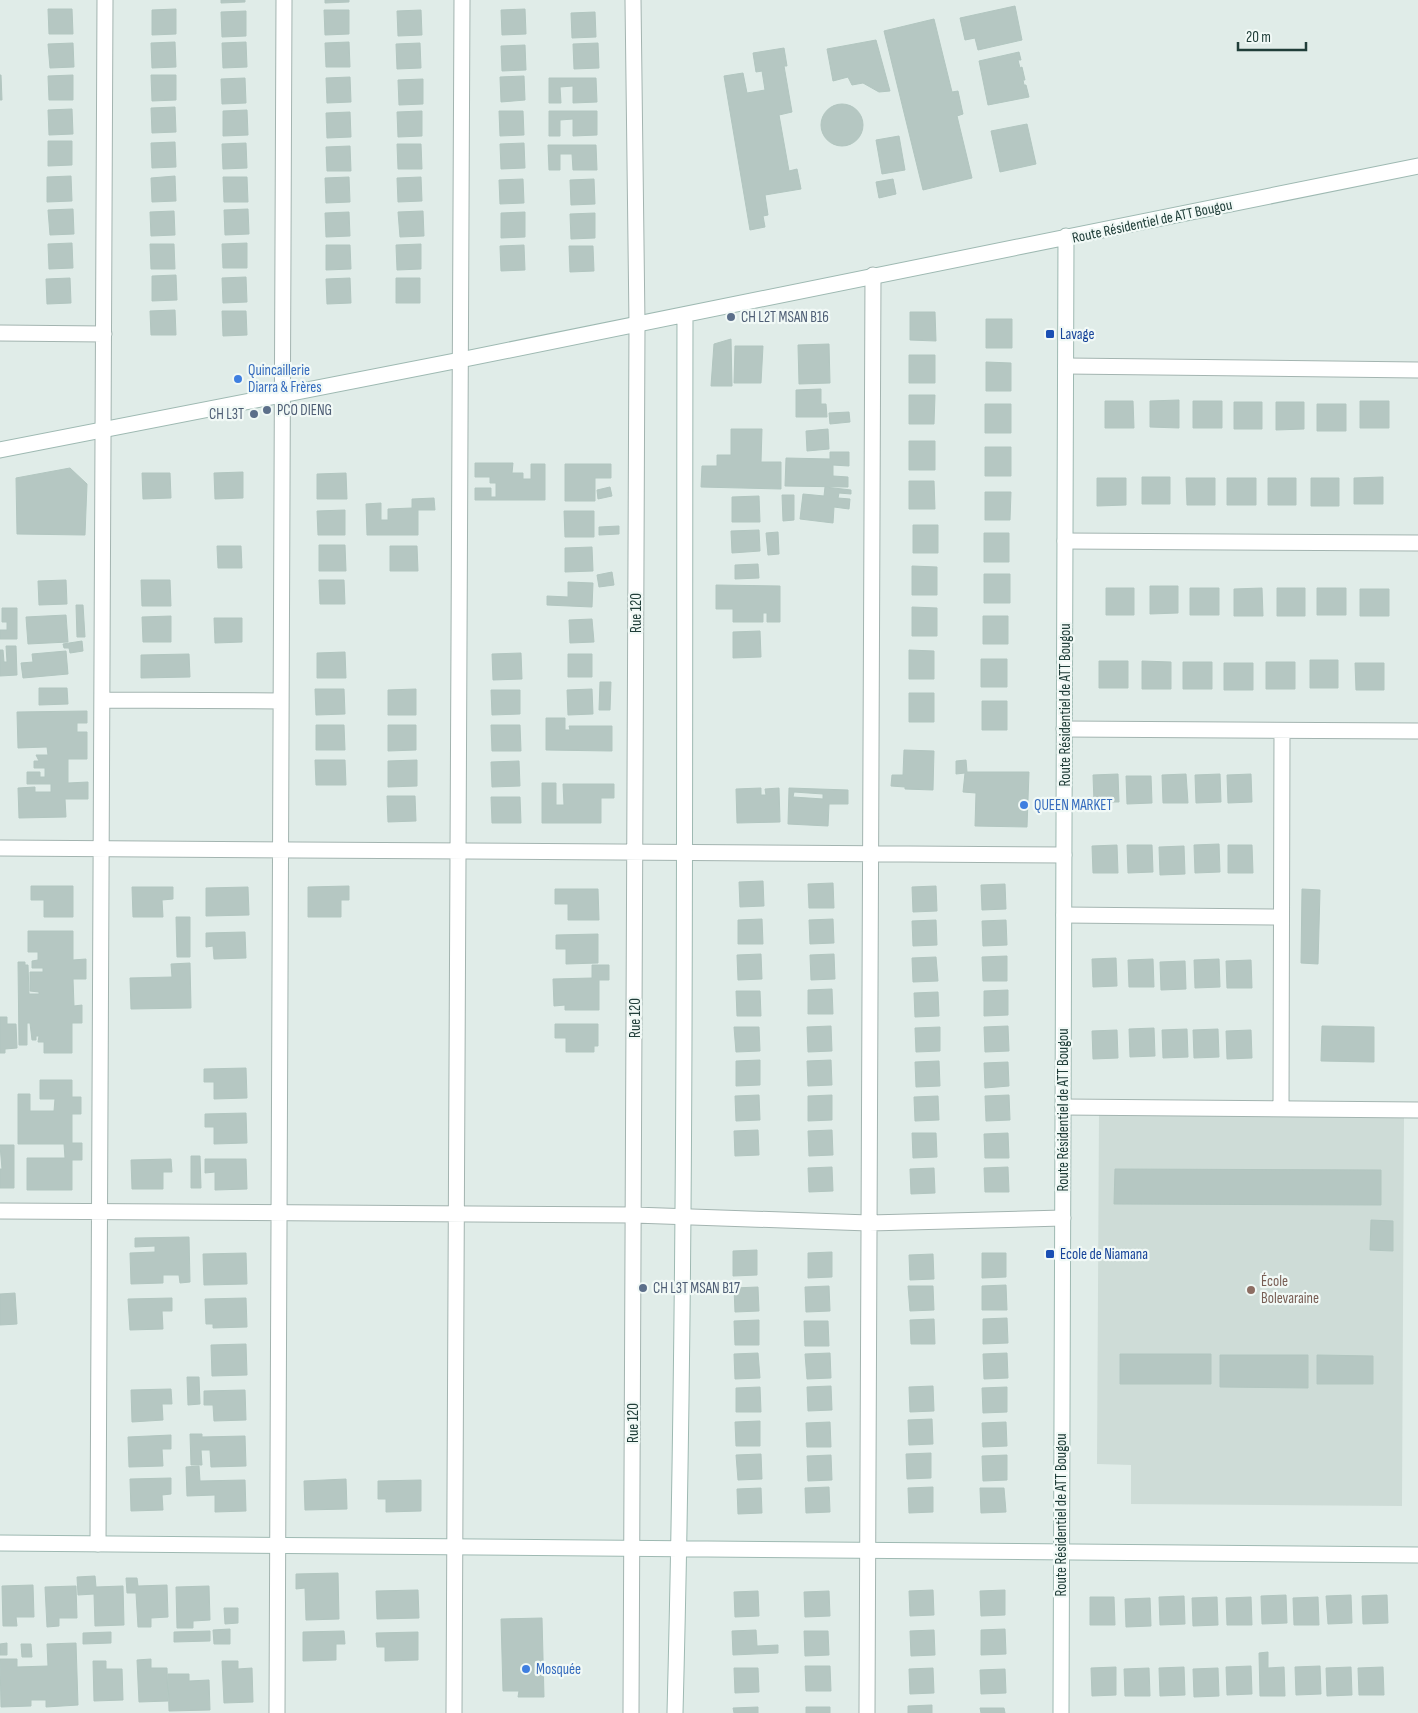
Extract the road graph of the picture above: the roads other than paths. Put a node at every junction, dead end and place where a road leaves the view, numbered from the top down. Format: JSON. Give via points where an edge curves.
{"nodes":[{"id":1,"x":105,"y":0,"type":"edge"},
{"id":2,"x":284,"y":0,"type":"edge"},
{"id":3,"x":462,"y":0,"type":"edge"},
{"id":4,"x":633,"y":0,"type":"edge"},
{"id":5,"x":1418,"y":166,"type":"edge"},
{"id":6,"x":1066,"y":236,"type":"junction"},
{"id":7,"x":872,"y":275,"type":"junction"},
{"id":8,"x":685,"y":315,"type":"junction"},
{"id":9,"x":637,"y":324,"type":"junction"},
{"id":10,"x":0,"y":334,"type":"edge"},
{"id":11,"x":104,"y":334,"type":"junction"},
{"id":12,"x":460,"y":360,"type":"junction"},
{"id":13,"x":1066,"y":366,"type":"junction"},
{"id":14,"x":1418,"y":370,"type":"edge"},
{"id":15,"x":282,"y":395,"type":"junction"},
{"id":16,"x":103,"y":430,"type":"junction"},
{"id":17,"x":0,"y":450,"type":"edge"},
{"id":18,"x":1065,"y":541,"type":"junction"},
{"id":19,"x":1418,"y":544,"type":"edge"},
{"id":20,"x":102,"y":700,"type":"junction"},
{"id":21,"x":281,"y":701,"type":"junction"},
{"id":22,"x":1064,"y":729,"type":"junction"},
{"id":23,"x":1282,"y":731,"type":"junction"},
{"id":24,"x":1418,"y":731,"type":"edge"},
{"id":25,"x":0,"y":848,"type":"edge"},
{"id":26,"x":102,"y":849,"type":"junction"},
{"id":27,"x":281,"y":850,"type":"junction"},
{"id":28,"x":458,"y":852,"type":"junction"},
{"id":29,"x":636,"y":852,"type":"junction"},
{"id":30,"x":683,"y":852,"type":"junction"},
{"id":31,"x":871,"y":854,"type":"junction"},
{"id":32,"x":1064,"y":855,"type":"junction"},
{"id":33,"x":1064,"y":916,"type":"junction"},
{"id":34,"x":1281,"y":917,"type":"junction"},
{"id":35,"x":1063,"y":1108,"type":"junction"},
{"id":36,"x":1281,"y":1109,"type":"junction"},
{"id":37,"x":1418,"y":1110,"type":"edge"},
{"id":38,"x":0,"y":1210,"type":"edge"},
{"id":39,"x":101,"y":1212,"type":"junction"},
{"id":40,"x":280,"y":1213,"type":"junction"},
{"id":41,"x":457,"y":1215,"type":"junction"},
{"id":42,"x":634,"y":1215,"type":"junction"},
{"id":43,"x":682,"y":1217,"type":"junction"},
{"id":44,"x":1063,"y":1218,"type":"junction"},
{"id":45,"x":869,"y":1223,"type":"junction"},
{"id":46,"x":0,"y":1543,"type":"edge"},
{"id":47,"x":98,"y":1544,"type":"junction"},
{"id":48,"x":277,"y":1545,"type":"junction"},
{"id":49,"x":454,"y":1547,"type":"junction"},
{"id":50,"x":632,"y":1548,"type":"junction"},
{"id":51,"x":679,"y":1548,"type":"junction"},
{"id":52,"x":867,"y":1550,"type":"junction"},
{"id":53,"x":1060,"y":1552,"type":"junction"},
{"id":54,"x":1418,"y":1555,"type":"edge"},
{"id":55,"x":277,"y":1713,"type":"edge"},
{"id":56,"x":454,"y":1713,"type":"edge"},
{"id":57,"x":631,"y":1713,"type":"edge"},
{"id":58,"x":675,"y":1713,"type":"edge"},
{"id":59,"x":867,"y":1713,"type":"edge"},
{"id":60,"x":1061,"y":1713,"type":"edge"}],
"edges":[{"from":1,"to":11,"type":"street"},
{"from":2,"to":15,"type":"street"},
{"from":3,"to":12,"type":"street"},
{"from":4,"to":9,"type":"street","name":"Rue 120"},
{"from":5,"to":6,"type":"street","name":"Route Résidentiel de ATT Bougou"},
{"from":6,"to":7,"type":"street"},
{"from":6,"to":13,"type":"street","name":"Route Résidentiel de ATT Bougou"},
{"from":7,"to":8,"type":"street"},
{"from":7,"to":31,"type":"street"},
{"from":8,"to":9,"type":"street"},
{"from":8,"to":30,"type":"street"},
{"from":9,"to":12,"type":"street"},
{"from":9,"to":29,"type":"street","name":"Rue 120"},
{"from":10,"to":11,"type":"street"},
{"from":11,"to":16,"type":"street"},
{"from":12,"to":15,"type":"street"},
{"from":12,"to":28,"type":"street"},
{"from":13,"to":14,"type":"street"},
{"from":13,"to":18,"type":"street","name":"Route Résidentiel de ATT Bougou"},
{"from":15,"to":16,"type":"street"},
{"from":15,"to":21,"type":"street"},
{"from":16,"to":17,"type":"street"},
{"from":16,"to":20,"type":"street"},
{"from":18,"to":19,"type":"street"},
{"from":18,"to":22,"type":"street","name":"Route Résidentiel de ATT Bougou"},
{"from":20,"to":21,"type":"street"},
{"from":20,"to":26,"type":"street"},
{"from":21,"to":27,"type":"street"},
{"from":22,"to":23,"type":"street"},
{"from":22,"to":32,"type":"street","name":"Route Résidentiel de ATT Bougou"},
{"from":23,"to":24,"type":"street"},
{"from":23,"to":34,"type":"street"},
{"from":25,"to":26,"type":"street"},
{"from":26,"to":27,"type":"street"},
{"from":26,"to":39,"type":"street"},
{"from":27,"to":28,"type":"street"},
{"from":27,"to":40,"type":"street"},
{"from":28,"to":29,"type":"street"},
{"from":28,"to":41,"type":"street"},
{"from":29,"to":30,"type":"street"},
{"from":29,"to":42,"type":"street","name":"Rue 120"},
{"from":30,"to":31,"type":"street"},
{"from":30,"to":43,"type":"street"},
{"from":31,"to":32,"type":"street"},
{"from":31,"to":45,"type":"street"},
{"from":32,"to":33,"type":"street","name":"Route Résidentiel de ATT Bougou"},
{"from":33,"to":34,"type":"street"},
{"from":33,"to":35,"type":"street","name":"Route Résidentiel de ATT Bougou"},
{"from":34,"to":36,"type":"street"},
{"from":35,"to":36,"type":"street"},
{"from":35,"to":44,"type":"street","name":"Route Résidentiel de ATT Bougou"},
{"from":36,"to":37,"type":"street"},
{"from":38,"to":39,"type":"street"},
{"from":39,"to":40,"type":"street"},
{"from":39,"to":47,"type":"street"},
{"from":40,"to":41,"type":"street"},
{"from":40,"to":48,"type":"street"},
{"from":41,"to":42,"type":"street"},
{"from":41,"to":49,"type":"street"},
{"from":42,"to":43,"type":"street"},
{"from":42,"to":50,"type":"street","name":"Rue 120"},
{"from":43,"to":45,"type":"street"},
{"from":43,"to":51,"type":"street"},
{"from":44,"to":45,"type":"street"},
{"from":44,"to":53,"type":"street","name":"Route Résidentiel de ATT Bougou"},
{"from":45,"to":52,"type":"street"},
{"from":46,"to":47,"type":"street"},
{"from":47,"to":48,"type":"street"},
{"from":48,"to":49,"type":"street"},
{"from":48,"to":55,"type":"street"},
{"from":49,"to":50,"type":"street"},
{"from":49,"to":56,"type":"street"},
{"from":50,"to":51,"type":"street"},
{"from":50,"to":57,"type":"street","name":"Rue 120"},
{"from":51,"to":52,"type":"street"},
{"from":51,"to":58,"type":"street"},
{"from":52,"to":53,"type":"street"},
{"from":52,"to":59,"type":"street"},
{"from":53,"to":54,"type":"street"},
{"from":53,"to":60,"type":"street","name":"Route Résidentiel de ATT Bougou"}]}
